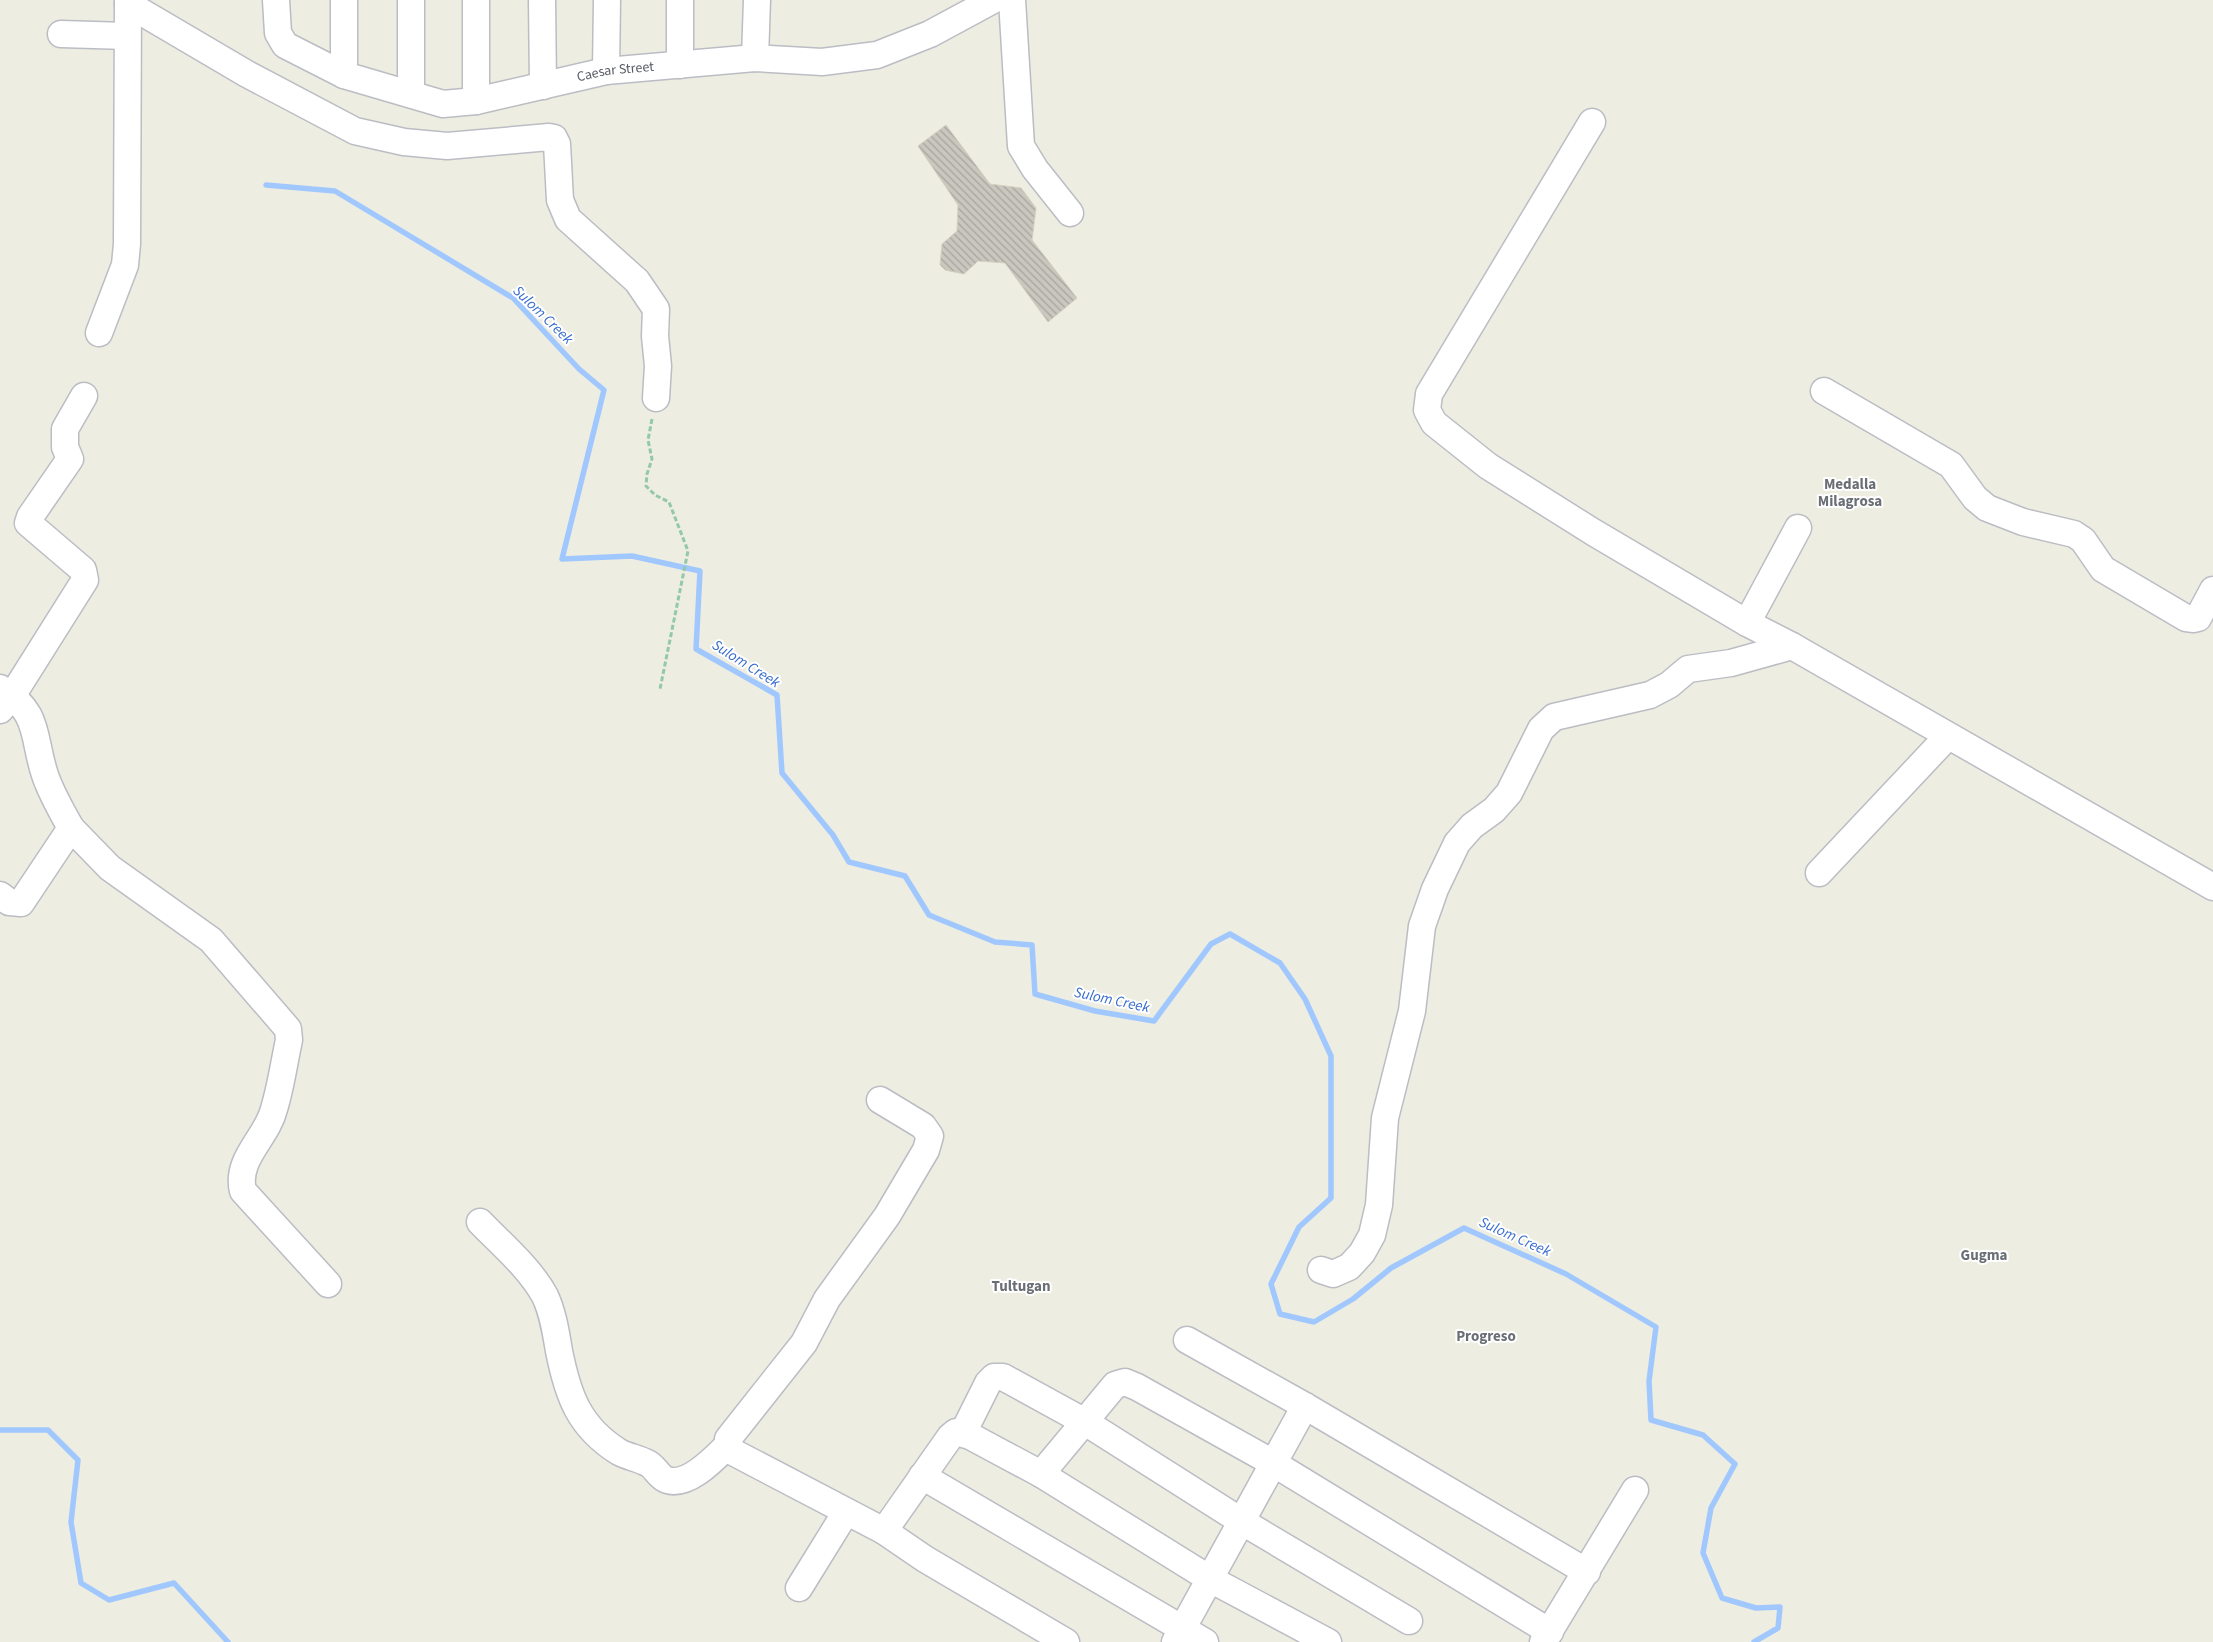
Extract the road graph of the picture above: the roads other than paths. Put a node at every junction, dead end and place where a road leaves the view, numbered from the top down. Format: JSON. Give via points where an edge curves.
{"nodes":[{"id":1,"x":276,"y":0,"type":"edge"},
{"id":2,"x":344,"y":0,"type":"edge"},
{"id":3,"x":410,"y":0,"type":"edge"},
{"id":4,"x":476,"y":0,"type":"edge"},
{"id":5,"x":542,"y":0,"type":"edge"},
{"id":6,"x":607,"y":0,"type":"edge"},
{"id":7,"x":680,"y":0,"type":"edge"},
{"id":8,"x":757,"y":0,"type":"edge"},
{"id":9,"x":993,"y":0,"type":"edge"},
{"id":10,"x":1012,"y":0,"type":"edge"},
{"id":11,"x":128,"y":2,"type":"edge"},
{"id":12,"x":61,"y":34,"type":"dead end"},
{"id":13,"x":127,"y":36,"type":"junction"},
{"id":14,"x":755,"y":58,"type":"junction"},
{"id":15,"x":680,"y":65,"type":"junction"},
{"id":16,"x":606,"y":71,"type":"junction"},
{"id":17,"x":344,"y":75,"type":"junction"},
{"id":18,"x":543,"y":86,"type":"junction"},
{"id":19,"x":411,"y":94,"type":"junction"},
{"id":20,"x":476,"y":101,"type":"junction"},
{"id":21,"x":1592,"y":122,"type":"dead end"},
{"id":22,"x":1070,"y":213,"type":"dead end"},
{"id":23,"x":99,"y":333,"type":"dead end"},
{"id":24,"x":1824,"y":391,"type":"dead end"},
{"id":25,"x":84,"y":396,"type":"dead end"},
{"id":26,"x":656,"y":398,"type":"road end"},
{"id":27,"x":1798,"y":528,"type":"dead end"},
{"id":28,"x":2213,"y":590,"type":"edge"},
{"id":29,"x":1747,"y":624,"type":"junction"},
{"id":30,"x":1792,"y":646,"type":"junction"},
{"id":31,"x":4,"y":698,"type":"edge"},
{"id":32,"x":1948,"y":736,"type":"junction"},
{"id":33,"x":71,"y":828,"type":"junction"},
{"id":34,"x":1819,"y":873,"type":"dead end"},
{"id":35,"x":2213,"y":887,"type":"edge"},
{"id":36,"x":0,"y":895,"type":"edge"},
{"id":37,"x":880,"y":1100,"type":"dead end"},
{"id":38,"x":480,"y":1222,"type":"dead end"},
{"id":39,"x":1321,"y":1270,"type":"dead end"},
{"id":40,"x":328,"y":1284,"type":"dead end"},
{"id":41,"x":1187,"y":1340,"type":"dead end"},
{"id":42,"x":1305,"y":1406,"type":"junction"},
{"id":43,"x":1085,"y":1422,"type":"junction"},
{"id":44,"x":962,"y":1433,"type":"junction"},
{"id":45,"x":727,"y":1446,"type":"junction"},
{"id":46,"x":1274,"y":1464,"type":"junction"},
{"id":47,"x":1041,"y":1474,"type":"junction"},
{"id":48,"x":922,"y":1476,"type":"junction"},
{"id":49,"x":1635,"y":1490,"type":"dead end"},
{"id":50,"x":846,"y":1512,"type":"junction"},
{"id":51,"x":1241,"y":1522,"type":"junction"},
{"id":52,"x":884,"y":1531,"type":"junction"},
{"id":53,"x":1587,"y":1572,"type":"junction"},
{"id":54,"x":1210,"y":1580,"type":"junction"},
{"id":55,"x":798,"y":1588,"type":"dead end"},
{"id":56,"x":1408,"y":1621,"type":"dead end"},
{"id":57,"x":1178,"y":1635,"type":"edge"},
{"id":58,"x":1546,"y":1637,"type":"edge"},
{"id":59,"x":1066,"y":1642,"type":"edge"},
{"id":60,"x":1205,"y":1642,"type":"edge"},
{"id":61,"x":1328,"y":1642,"type":"edge"}],
"edges":[{"from":1,"to":17,"type":"street","name":"Caesar Street","via":[[278,33],[285,45]]},
{"from":2,"to":17,"type":"street"},
{"from":3,"to":19,"type":"street"},
{"from":4,"to":20,"type":"street"},
{"from":5,"to":18,"type":"street"},
{"from":6,"to":16,"type":"street"},
{"from":7,"to":15,"type":"street"},
{"from":8,"to":14,"type":"street"},
{"from":9,"to":14,"type":"street","name":"Caesar Street","via":[[930,34],[877,56],[822,62]]},
{"from":10,"to":22,"type":"street","via":[[1021,146],[1034,169]]},
{"from":11,"to":13,"type":"street"},
{"from":11,"to":26,"type":"street","via":[[247,74],[355,131],[404,142],[447,146],[554,138],[560,200],[568,219],[637,281],[656,309]]},
{"from":12,"to":13,"type":"street"},
{"from":13,"to":23,"type":"street","via":[[129,148],[125,265]]},
{"from":14,"to":15,"type":"street","name":"Caesar Street"},
{"from":15,"to":16,"type":"street","name":"Caesar Street"},
{"from":16,"to":18,"type":"street","name":"Caesar Street"},
{"from":17,"to":19,"type":"street","name":"Caesar Street"},
{"from":18,"to":20,"type":"street","name":"Caesar Street"},
{"from":19,"to":20,"type":"street","name":"Caesar Street","via":[[443,104]]},
{"from":21,"to":29,"type":"street","via":[[1429,394],[1427,410],[1434,423],[1488,466]]},
{"from":24,"to":28,"type":"street","via":[[1950,465],[1975,498],[1987,508],[2022,522],[2074,534],[2083,540],[2103,569],[2186,618],[2198,618]]},
{"from":25,"to":31,"type":"street","via":[[65,429],[65,447],[70,459],[28,523],[84,570],[85,580]]},
{"from":27,"to":29,"type":"street"},
{"from":29,"to":30,"type":"street"},
{"from":30,"to":32,"type":"street"},
{"from":30,"to":39,"type":"street","via":[[1746,660],[1688,670],[1650,695],[1554,717],[1541,728],[1509,793],[1457,843],[1435,889],[1422,926],[1412,1011],[1385,1118],[1379,1205],[1372,1235],[1349,1267],[1333,1274]]},
{"from":31,"to":33,"type":"street","via":[[32,719],[45,775]]},
{"from":32,"to":34,"type":"street"},
{"from":32,"to":35,"type":"street"},
{"from":33,"to":36,"type":"street","via":[[21,903],[9,902]]},
{"from":33,"to":40,"type":"street","via":[[110,868],[211,940],[288,1029],[274,1111],[242,1168],[240,1179],[243,1190]]},
{"from":37,"to":45,"type":"street","via":[[923,1126],[930,1136],[926,1150],[887,1216],[827,1298],[804,1343],[728,1439]]},
{"from":38,"to":45,"type":"street","via":[[529,1273],[545,1297],[572,1402],[583,1421],[620,1452],[649,1463],[667,1480],[678,1480],[701,1471]]},
{"from":41,"to":42,"type":"street"},
{"from":42,"to":46,"type":"street"},
{"from":42,"to":53,"type":"street"},
{"from":43,"to":44,"type":"street","via":[[1003,1377],[988,1383]]},
{"from":43,"to":46,"type":"street","via":[[1115,1385],[1125,1382]]},
{"from":43,"to":47,"type":"street"},
{"from":43,"to":51,"type":"street"},
{"from":44,"to":47,"type":"street"},
{"from":44,"to":48,"type":"street","via":[[956,1432],[950,1437]]},
{"from":45,"to":50,"type":"street"},
{"from":46,"to":51,"type":"street"},
{"from":46,"to":58,"type":"street"},
{"from":47,"to":54,"type":"street"},
{"from":48,"to":52,"type":"street"},
{"from":48,"to":57,"type":"street"},
{"from":49,"to":53,"type":"street"},
{"from":50,"to":52,"type":"street"},
{"from":50,"to":55,"type":"street"},
{"from":51,"to":54,"type":"street"},
{"from":51,"to":56,"type":"street"},
{"from":52,"to":59,"type":"street"},
{"from":53,"to":58,"type":"street"},
{"from":54,"to":57,"type":"street"},
{"from":54,"to":61,"type":"street"},
{"from":57,"to":60,"type":"street"}]}
